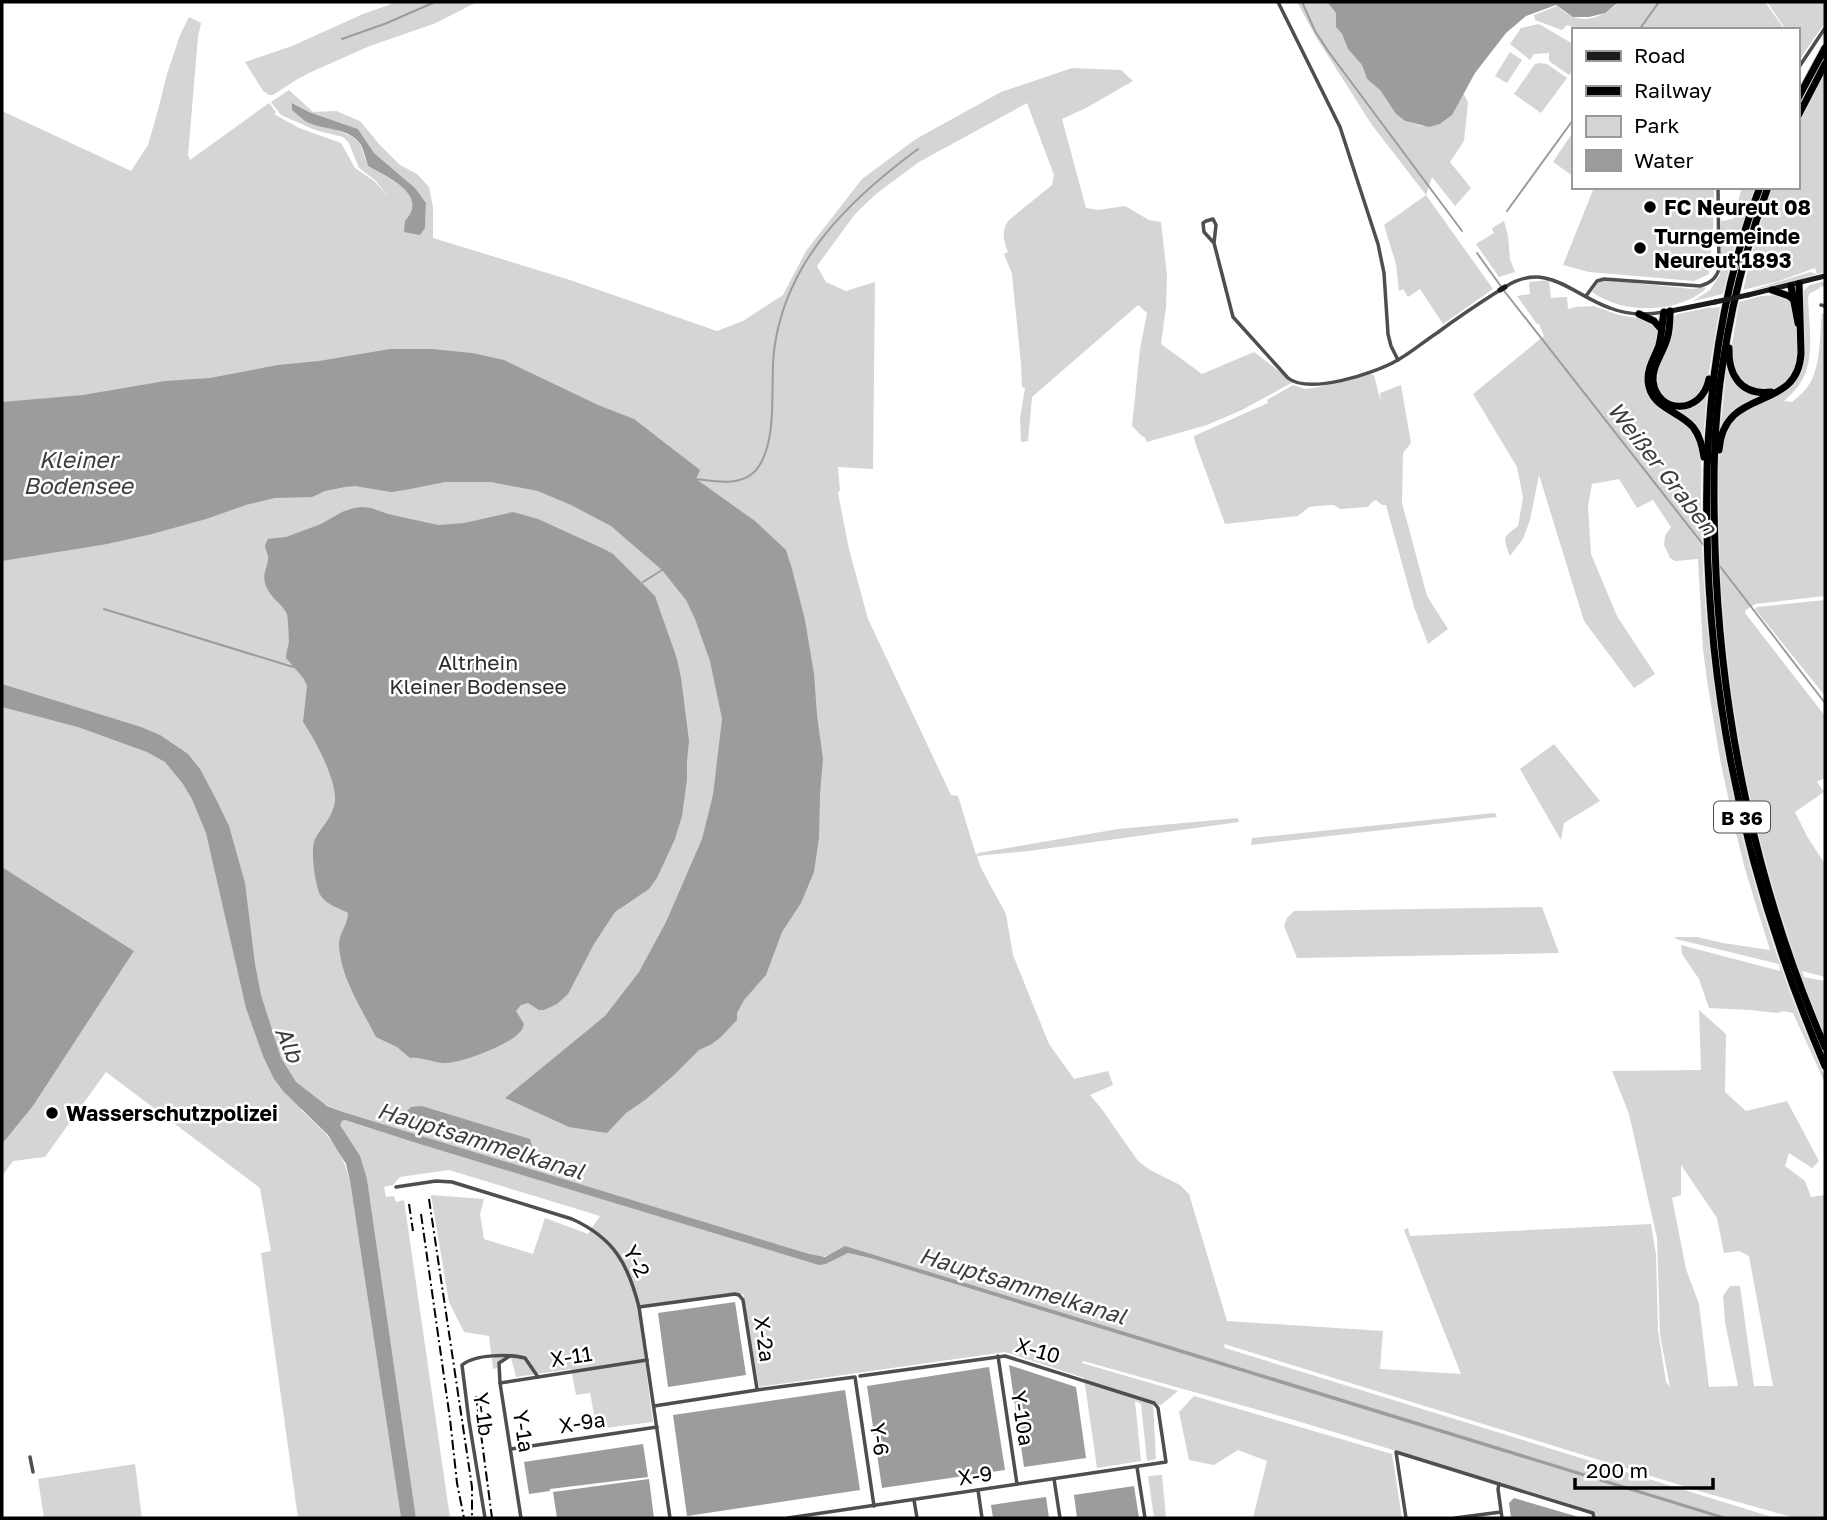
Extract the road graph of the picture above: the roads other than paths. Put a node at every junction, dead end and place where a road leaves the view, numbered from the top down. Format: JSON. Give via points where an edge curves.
{"nodes":[{"id":1,"x":1278,"y":2,"type":"edge"},
{"id":2,"x":1825,"y":28,"type":"edge"},
{"id":3,"x":1825,"y":48,"type":"edge"},
{"id":4,"x":1825,"y":64,"type":"edge"},
{"id":5,"x":1799,"y":67,"type":"edge"},
{"id":6,"x":1799,"y":96,"type":"edge"},
{"id":7,"x":1799,"y":114,"type":"edge"},
{"id":8,"x":1718,"y":189,"type":"edge"},
{"id":9,"x":1759,"y":189,"type":"edge"},
{"id":10,"x":1767,"y":189,"type":"edge"},
{"id":11,"x":1214,"y":243,"type":"junction"},
{"id":12,"x":1825,"y":276,"type":"edge"},
{"id":13,"x":1795,"y":285,"type":"junction"},
{"id":14,"x":1772,"y":290,"type":"junction"},
{"id":15,"x":1586,"y":296,"type":"junction"},
{"id":16,"x":1794,"y":301,"type":"junction"},
{"id":17,"x":1667,"y":312,"type":"junction"},
{"id":18,"x":1639,"y":314,"type":"junction"},
{"id":19,"x":1732,"y":316,"type":"junction"},
{"id":20,"x":1661,"y":331,"type":"junction"},
{"id":21,"x":1716,"y":359,"type":"junction"},
{"id":22,"x":1398,"y":360,"type":"junction"},
{"id":23,"x":1707,"y":468,"type":"junction"},
{"id":24,"x":1714,"y":478,"type":"junction"},
{"id":25,"x":1711,"y":557,"type":"junction"},
{"id":26,"x":1825,"y":1047,"type":"edge"},
{"id":27,"x":1825,"y":1066,"type":"edge"},
{"id":28,"x":396,"y":1187,"type":"dead end"},
{"id":29,"x":639,"y":1307,"type":"junction"},
{"id":30,"x":511,"y":1354,"type":"junction"},
{"id":31,"x":998,"y":1356,"type":"junction"},
{"id":32,"x":647,"y":1360,"type":"junction"},
{"id":33,"x":858,"y":1376,"type":"junction"},
{"id":34,"x":538,"y":1377,"type":"junction"},
{"id":35,"x":500,"y":1383,"type":"junction"},
{"id":36,"x":757,"y":1390,"type":"junction"},
{"id":37,"x":654,"y":1406,"type":"junction"},
{"id":38,"x":657,"y":1427,"type":"junction"},
{"id":39,"x":511,"y":1449,"type":"junction"},
{"id":40,"x":30,"y":1457,"type":"dead end"},
{"id":41,"x":1166,"y":1462,"type":"joint"},
{"id":42,"x":1137,"y":1466,"type":"junction"},
{"id":43,"x":33,"y":1472,"type":"dead end"},
{"id":44,"x":1054,"y":1479,"type":"junction"},
{"id":45,"x":1017,"y":1484,"type":"junction"},
{"id":46,"x":1499,"y":1486,"type":"junction"},
{"id":47,"x":978,"y":1490,"type":"junction"},
{"id":48,"x":914,"y":1500,"type":"junction"},
{"id":49,"x":874,"y":1506,"type":"junction"},
{"id":50,"x":1501,"y":1512,"type":"junction"},
{"id":51,"x":1593,"y":1516,"type":"edge"},
{"id":52,"x":485,"y":1518,"type":"edge"},
{"id":53,"x":521,"y":1518,"type":"edge"},
{"id":54,"x":670,"y":1518,"type":"edge"},
{"id":55,"x":789,"y":1518,"type":"edge"},
{"id":56,"x":795,"y":1518,"type":"edge"},
{"id":57,"x":917,"y":1518,"type":"edge"},
{"id":58,"x":982,"y":1518,"type":"edge"},
{"id":59,"x":1060,"y":1518,"type":"edge"},
{"id":60,"x":1145,"y":1518,"type":"edge"},
{"id":61,"x":1406,"y":1518,"type":"edge"},
{"id":62,"x":1455,"y":1518,"type":"edge"},
{"id":63,"x":1502,"y":1518,"type":"edge"}],
"edges":[{"from":1,"to":22,"type":"street","via":[[1340,127],[1382,263],[1388,334]]},
{"from":2,"to":5,"type":"street"},
{"from":3,"to":6,"type":"highway"},
{"from":4,"to":7,"type":"highway"},
{"from":8,"to":15,"type":"street","via":[[1719,269],[1711,282],[1700,286],[1604,279]]},
{"from":9,"to":21,"type":"highway","number":"B 36","via":[[1736,263]]},
{"from":10,"to":19,"type":"highway","number":"B 36"},
{"from":11,"to":11,"type":"street","via":[[1216,225],[1211,219],[1202,225]]},
{"from":11,"to":22,"type":"street","via":[[1234,320],[1293,382],[1337,381]]},
{"from":12,"to":13,"type":"main road"},
{"from":13,"to":14,"type":"main road"},
{"from":13,"to":16,"type":"highway","number":"B 36"},
{"from":13,"to":24,"type":"highway","via":[[1799,371],[1783,390],[1747,405],[1729,420]]},
{"from":14,"to":16,"type":"highway"},
{"from":14,"to":17,"type":"main road","bridge":true},
{"from":15,"to":18,"type":"street","via":[[1610,308]]},
{"from":15,"to":22,"type":"street","via":[[1544,277],[1521,279]]},
{"from":16,"to":19,"type":"highway","number":"B 36","via":[[1797,367],[1788,382],[1769,393],[1749,390],[1733,373],[1729,352]]},
{"from":17,"to":18,"type":"street"},
{"from":17,"to":20,"type":"highway","number":"B 36"},
{"from":17,"to":21,"type":"highway","via":[[1668,337],[1653,373],[1660,396],[1675,405],[1696,401],[1707,388]]},
{"from":18,"to":20,"type":"highway","via":[[1654,321]]},
{"from":19,"to":24,"type":"highway","number":"B 36","via":[[1718,401]]},
{"from":20,"to":23,"type":"highway","number":"B 36","via":[[1649,370],[1649,388],[1660,404],[1696,432]]},
{"from":21,"to":23,"type":"highway","number":"B 36"},
{"from":23,"to":25,"type":"highway","number":"B 36","via":[[1707,546]]},
{"from":24,"to":25,"type":"highway","number":"B 36"},
{"from":25,"to":26,"type":"highway","number":"B 36","via":[[1747,806],[1781,929]]},
{"from":25,"to":27,"type":"highway","number":"B 36","via":[[1711,624],[1718,683],[1744,826],[1783,960]]},
{"from":28,"to":29,"type":"street","name":"Y-2","via":[[452,1182],[585,1225],[607,1240],[620,1257]]},
{"from":29,"to":32,"type":"street","name":"Y-2"},
{"from":29,"to":36,"type":"street","name":"X-2a","via":[[739,1295]]},
{"from":30,"to":34,"type":"street","via":[[525,1358]]},
{"from":30,"to":35,"type":"street","name":"Y-1a","via":[[499,1363]]},
{"from":30,"to":52,"type":"street","name":"Y-1b","via":[[468,1360],[461,1369]]},
{"from":31,"to":33,"type":"street","name":"X-10"},
{"from":31,"to":41,"type":"street","name":"X-10","via":[[1154,1403]]},
{"from":31,"to":45,"type":"street","name":"Y-10a"},
{"from":32,"to":34,"type":"street","name":"X-11"},
{"from":32,"to":37,"type":"street","name":"Y-2"},
{"from":33,"to":36,"type":"street","name":"X-10"},
{"from":33,"to":49,"type":"street","name":"Y-6"},
{"from":34,"to":35,"type":"street","name":"X-11"},
{"from":35,"to":39,"type":"street","name":"Y-1a"},
{"from":36,"to":37,"type":"street","name":"X-10"},
{"from":37,"to":38,"type":"street","name":"Y-2"},
{"from":38,"to":39,"type":"street","name":"X-9a"},
{"from":38,"to":54,"type":"street","name":"Y-2"},
{"from":39,"to":53,"type":"street","name":"Y-1a"},
{"from":40,"to":43,"type":"street"},
{"from":41,"to":42,"type":"street","name":"X-9"},
{"from":42,"to":44,"type":"street","name":"X-9"},
{"from":42,"to":60,"type":"street"},
{"from":44,"to":45,"type":"street","name":"X-9"},
{"from":44,"to":59,"type":"street"},
{"from":45,"to":47,"type":"street","name":"X-9"},
{"from":46,"to":50,"type":"street"},
{"from":46,"to":51,"type":"street"},
{"from":46,"to":61,"type":"street","via":[[1396,1452]]},
{"from":47,"to":48,"type":"street","name":"X-9"},
{"from":47,"to":58,"type":"street"},
{"from":48,"to":49,"type":"street","name":"X-9"},
{"from":48,"to":57,"type":"street"},
{"from":49,"to":56,"type":"street","name":"X-9"},
{"from":50,"to":62,"type":"street"},
{"from":50,"to":63,"type":"street"},
{"from":55,"to":56,"type":"street","name":"X-9"}]}
